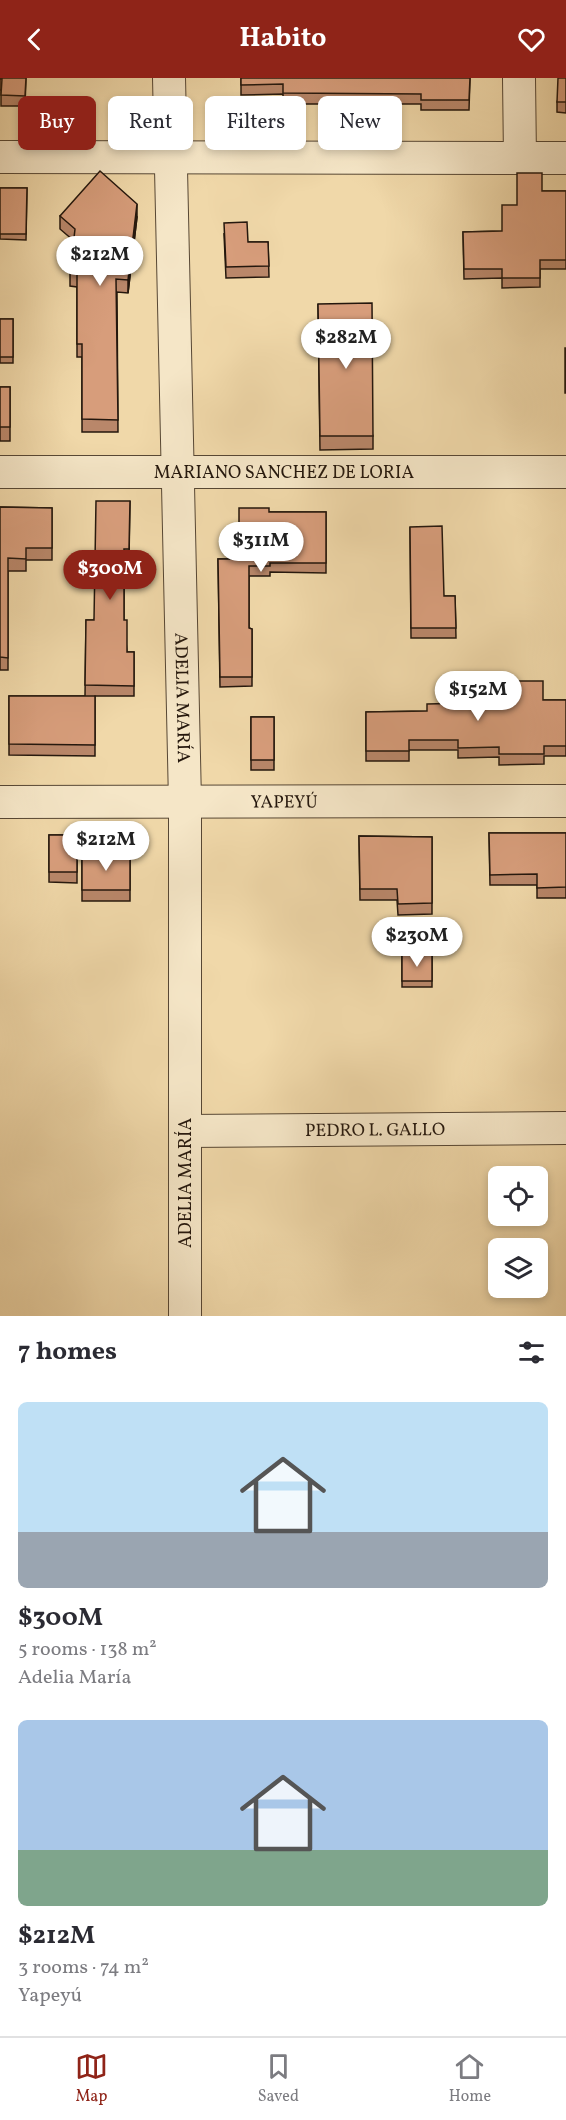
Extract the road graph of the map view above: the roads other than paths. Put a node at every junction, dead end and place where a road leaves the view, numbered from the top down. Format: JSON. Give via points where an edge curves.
{"nodes":[{"id":1,"x":169,"y":78,"type":"edge"},
{"id":2,"x":519,"y":78,"type":"edge"},
{"id":3,"x":0,"y":157,"type":"edge"},
{"id":4,"x":170,"y":158,"type":"junction"},
{"id":5,"x":519,"y":158,"type":"junction"},
{"id":6,"x":566,"y":158,"type":"edge"},
{"id":7,"x":0,"y":472,"type":"edge"},
{"id":8,"x":566,"y":472,"type":"edge"},
{"id":9,"x":178,"y":473,"type":"junction"},
{"id":10,"x":566,"y":801,"type":"edge"},
{"id":11,"x":0,"y":802,"type":"edge"},
{"id":12,"x":185,"y":802,"type":"junction"},
{"id":13,"x":566,"y":1128,"type":"edge"},
{"id":14,"x":185,"y":1131,"type":"junction"},
{"id":15,"x":186,"y":1316,"type":"edge"}],
"edges":[{"from":1,"to":4,"type":"street","name":"ADELIA MARÍA"},
{"from":2,"to":5,"type":"street"},
{"from":3,"to":4,"type":"street"},
{"from":4,"to":5,"type":"street"},
{"from":4,"to":9,"type":"street","name":"ADELIA MARÍA"},
{"from":5,"to":6,"type":"street"},
{"from":7,"to":9,"type":"street","name":"MARIANO SANCHEZ DE LORIA"},
{"from":8,"to":9,"type":"street","name":"MARIANO SANCHEZ DE LORIA"},
{"from":9,"to":12,"type":"street","name":"ADELIA MARÍA"},
{"from":10,"to":12,"type":"street","name":"YAPEYÚ"},
{"from":11,"to":12,"type":"street","name":"YAPEYÚ"},
{"from":12,"to":14,"type":"street","name":"ADELIA MARÍA"},
{"from":13,"to":14,"type":"street","name":"PEDRO L. GALLO"},
{"from":14,"to":15,"type":"street","name":"ADELIA MARÍA"}]}
